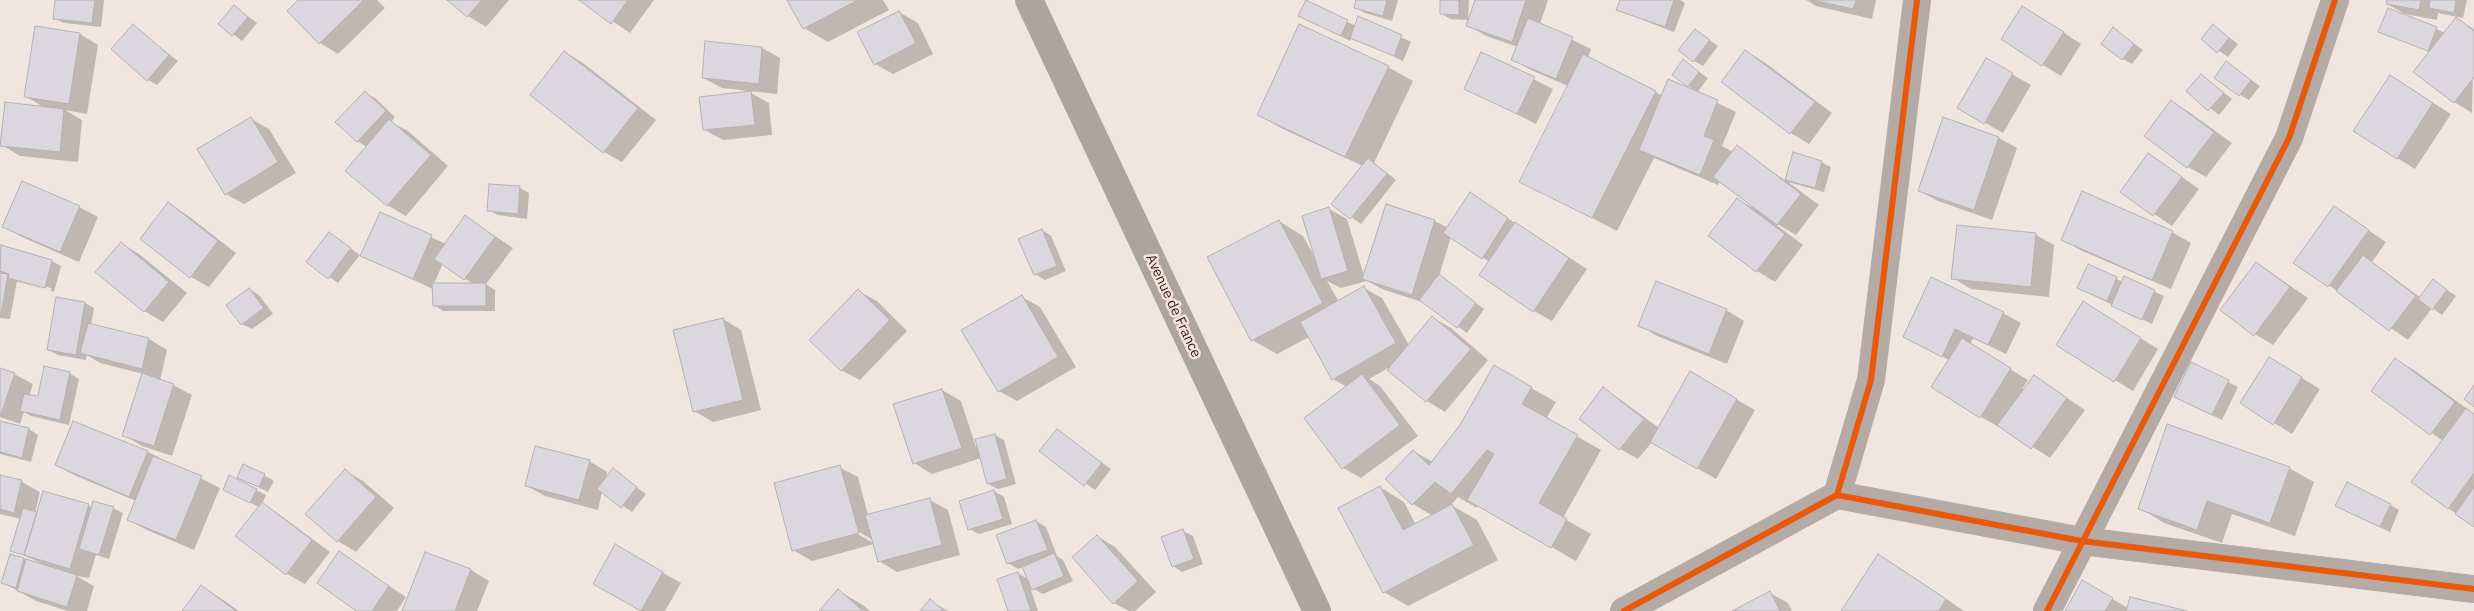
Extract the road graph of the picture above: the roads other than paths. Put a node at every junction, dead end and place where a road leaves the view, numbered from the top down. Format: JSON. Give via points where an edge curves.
{"nodes":[{"id":1,"x":1029,"y":0,"type":"edge"},
{"id":2,"x":1917,"y":0,"type":"edge"},
{"id":3,"x":2336,"y":0,"type":"edge"},
{"id":4,"x":1837,"y":495,"type":"junction"},
{"id":5,"x":2082,"y":541,"type":"junction"},
{"id":6,"x":2474,"y":589,"type":"edge"},
{"id":7,"x":1317,"y":611,"type":"edge"},
{"id":8,"x":1624,"y":611,"type":"edge"},
{"id":9,"x":2047,"y":611,"type":"edge"}],
"edges":[{"from":1,"to":7,"type":"main road","name":"Avenue de France"},
{"from":2,"to":4,"type":"street","via":[[1871,380]]},
{"from":3,"to":5,"type":"street","via":[[2290,138]]},
{"from":4,"to":5,"type":"street"},
{"from":4,"to":8,"type":"street"},
{"from":5,"to":6,"type":"street"},
{"from":5,"to":9,"type":"street"}]}
